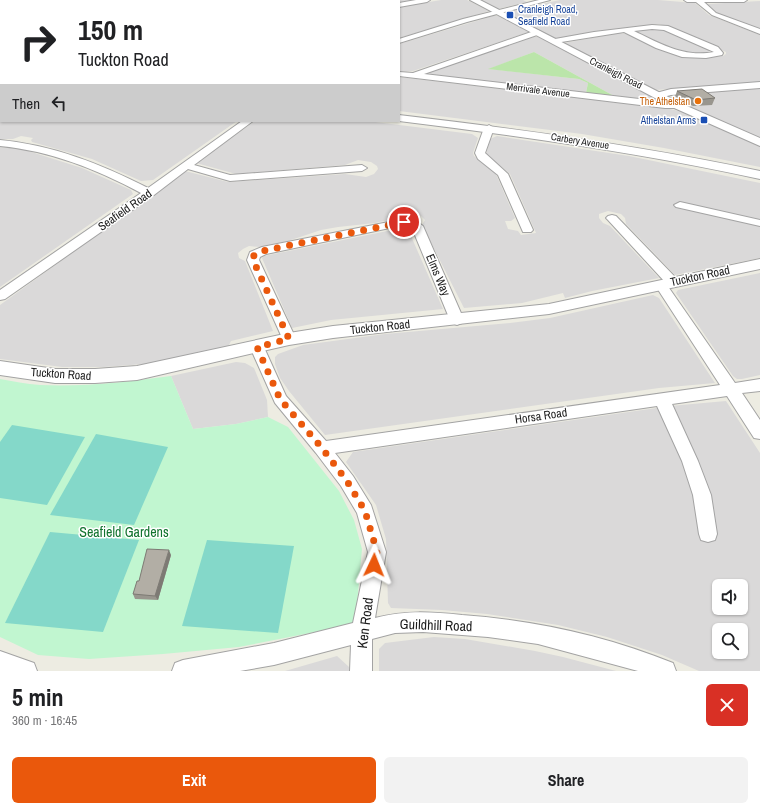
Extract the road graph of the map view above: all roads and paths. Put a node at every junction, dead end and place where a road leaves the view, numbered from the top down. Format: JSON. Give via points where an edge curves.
{"nodes":[{"id":1,"x":427,"y":0,"type":"edge"},
{"id":2,"x":474,"y":0,"type":"edge"},
{"id":3,"x":547,"y":0,"type":"edge"},
{"id":4,"x":687,"y":0,"type":"edge"},
{"id":5,"x":744,"y":0,"type":"edge"},
{"id":6,"x":529,"y":1,"type":"edge"},
{"id":7,"x":699,"y":1,"type":"edge"},
{"id":8,"x":400,"y":5,"type":"edge"},
{"id":9,"x":498,"y":12,"type":"junction"},
{"id":10,"x":625,"y":30,"type":"junction"},
{"id":11,"x":537,"y":32,"type":"junction"},
{"id":12,"x":760,"y":32,"type":"edge"},
{"id":13,"x":400,"y":41,"type":"edge"},
{"id":14,"x":555,"y":41,"type":"junction"},
{"id":15,"x":400,"y":74,"type":"edge"},
{"id":16,"x":413,"y":76,"type":"junction"},
{"id":17,"x":760,"y":85,"type":"edge"},
{"id":18,"x":658,"y":95,"type":"junction"},
{"id":19,"x":676,"y":105,"type":"junction"},
{"id":20,"x":400,"y":118,"type":"edge"},
{"id":21,"x":247,"y":122,"type":"edge"},
{"id":22,"x":489,"y":128,"type":"junction"},
{"id":23,"x":760,"y":142,"type":"edge"},
{"id":24,"x":0,"y":143,"type":"edge"},
{"id":25,"x":187,"y":166,"type":"junction"},
{"id":26,"x":362,"y":168,"type":"dead end"},
{"id":27,"x":760,"y":175,"type":"edge"},
{"id":28,"x":150,"y":193,"type":"junction"},
{"id":29,"x":680,"y":205,"type":"dead end"},
{"id":30,"x":612,"y":218,"type":"dead end"},
{"id":31,"x":760,"y":223,"type":"edge"},
{"id":32,"x":528,"y":230,"type":"dead end"},
{"id":33,"x":760,"y":264,"type":"edge"},
{"id":34,"x":667,"y":283,"type":"junction"},
{"id":35,"x":0,"y":296,"type":"edge"},
{"id":36,"x":457,"y":320,"type":"junction"},
{"id":37,"x":289,"y":339,"type":"junction"},
{"id":38,"x":257,"y":347,"type":"junction"},
{"id":39,"x":0,"y":368,"type":"edge"},
{"id":40,"x":760,"y":385,"type":"edge"},
{"id":41,"x":732,"y":390,"type":"junction"},
{"id":42,"x":662,"y":398,"type":"junction"},
{"id":43,"x":760,"y":433,"type":"edge"},
{"id":44,"x":322,"y":448,"type":"junction"},
{"id":45,"x":708,"y":534,"type":"dead end"},
{"id":46,"x":362,"y":631,"type":"junction"},
{"id":47,"x":0,"y":662,"type":"edge"},
{"id":48,"x":26,"y":671,"type":"edge"},
{"id":49,"x":182,"y":671,"type":"edge"},
{"id":50,"x":361,"y":671,"type":"edge"},
{"id":51,"x":665,"y":671,"type":"edge"}],
"edges":[{"from":1,"to":8,"type":"street"},
{"from":2,"to":9,"type":"street","name":"Cranleigh Road"},
{"from":3,"to":6,"type":"street"},
{"from":4,"to":7,"type":"street"},
{"from":5,"to":7,"type":"street"},
{"from":6,"to":9,"type":"street"},
{"from":7,"to":12,"type":"street","via":[[714,14]]},
{"from":9,"to":11,"type":"street","name":"Cranleigh Road"},
{"from":9,"to":13,"type":"street"},
{"from":10,"to":10,"type":"street","via":[[665,28],[719,53],[684,56]]},
{"from":10,"to":14,"type":"street"},
{"from":11,"to":14,"type":"street","name":"Cranleigh Road"},
{"from":11,"to":16,"type":"street"},
{"from":14,"to":18,"type":"street","name":"Cranleigh Road"},
{"from":15,"to":16,"type":"street","name":"Merrivale Avenue"},
{"from":16,"to":19,"type":"street","name":"Merrivale Avenue"},
{"from":17,"to":18,"type":"street"},
{"from":18,"to":19,"type":"street","name":"Cranleigh Road"},
{"from":19,"to":23,"type":"street","name":"Cranleigh Road"},
{"from":20,"to":22,"type":"street","name":"Carbery Avenue"},
{"from":21,"to":25,"type":"street","name":"Seafield Road"},
{"from":22,"to":27,"type":"street","name":"Carbery Avenue","via":[[621,148]]},
{"from":22,"to":32,"type":"street","via":[[480,153],[503,174]]},
{"from":24,"to":28,"type":"street","via":[[27,145],[82,161]]},
{"from":25,"to":26,"type":"street","via":[[230,178]]},
{"from":25,"to":28,"type":"street","name":"Seafield Road"},
{"from":28,"to":35,"type":"street","name":"Seafield Road"},
{"from":29,"to":31,"type":"street"},
{"from":30,"to":34,"type":"street"},
{"from":33,"to":34,"type":"street","name":"Tuckton Road"},
{"from":34,"to":36,"type":"street","name":"Tuckton Road","via":[[549,309]]},
{"from":34,"to":41,"type":"street"},
{"from":36,"to":37,"type":"street","name":"Tuckton Road","via":[[341,331]]},
{"from":36,"to":37,"type":"street","name":"Elms Way","via":[[417,226],[411,222],[404,222],[262,251],[254,255],[253,260]]},
{"from":37,"to":38,"type":"street","name":"Tuckton Road"},
{"from":38,"to":39,"type":"street","name":"Tuckton Road","via":[[130,374],[55,376]]},
{"from":38,"to":44,"type":"street","name":"Ken Road","via":[[280,399]]},
{"from":40,"to":41,"type":"street","name":"Horsa Road"},
{"from":41,"to":42,"type":"street","name":"Horsa Road"},
{"from":41,"to":43,"type":"street"},
{"from":42,"to":44,"type":"street","name":"Horsa Road"},
{"from":42,"to":45,"type":"street","via":[[702,495]]},
{"from":44,"to":46,"type":"street","name":"Ken Road","via":[[347,481],[365,511],[377,552]]},
{"from":46,"to":49,"type":"street","name":"Guildhill Road","via":[[274,654]]},
{"from":46,"to":50,"type":"street","name":"Ken Road"},
{"from":46,"to":51,"type":"street","name":"Guildhill Road","via":[[395,624],[423,622],[488,627],[538,634],[637,660]]},
{"from":47,"to":48,"type":"street"}]}
